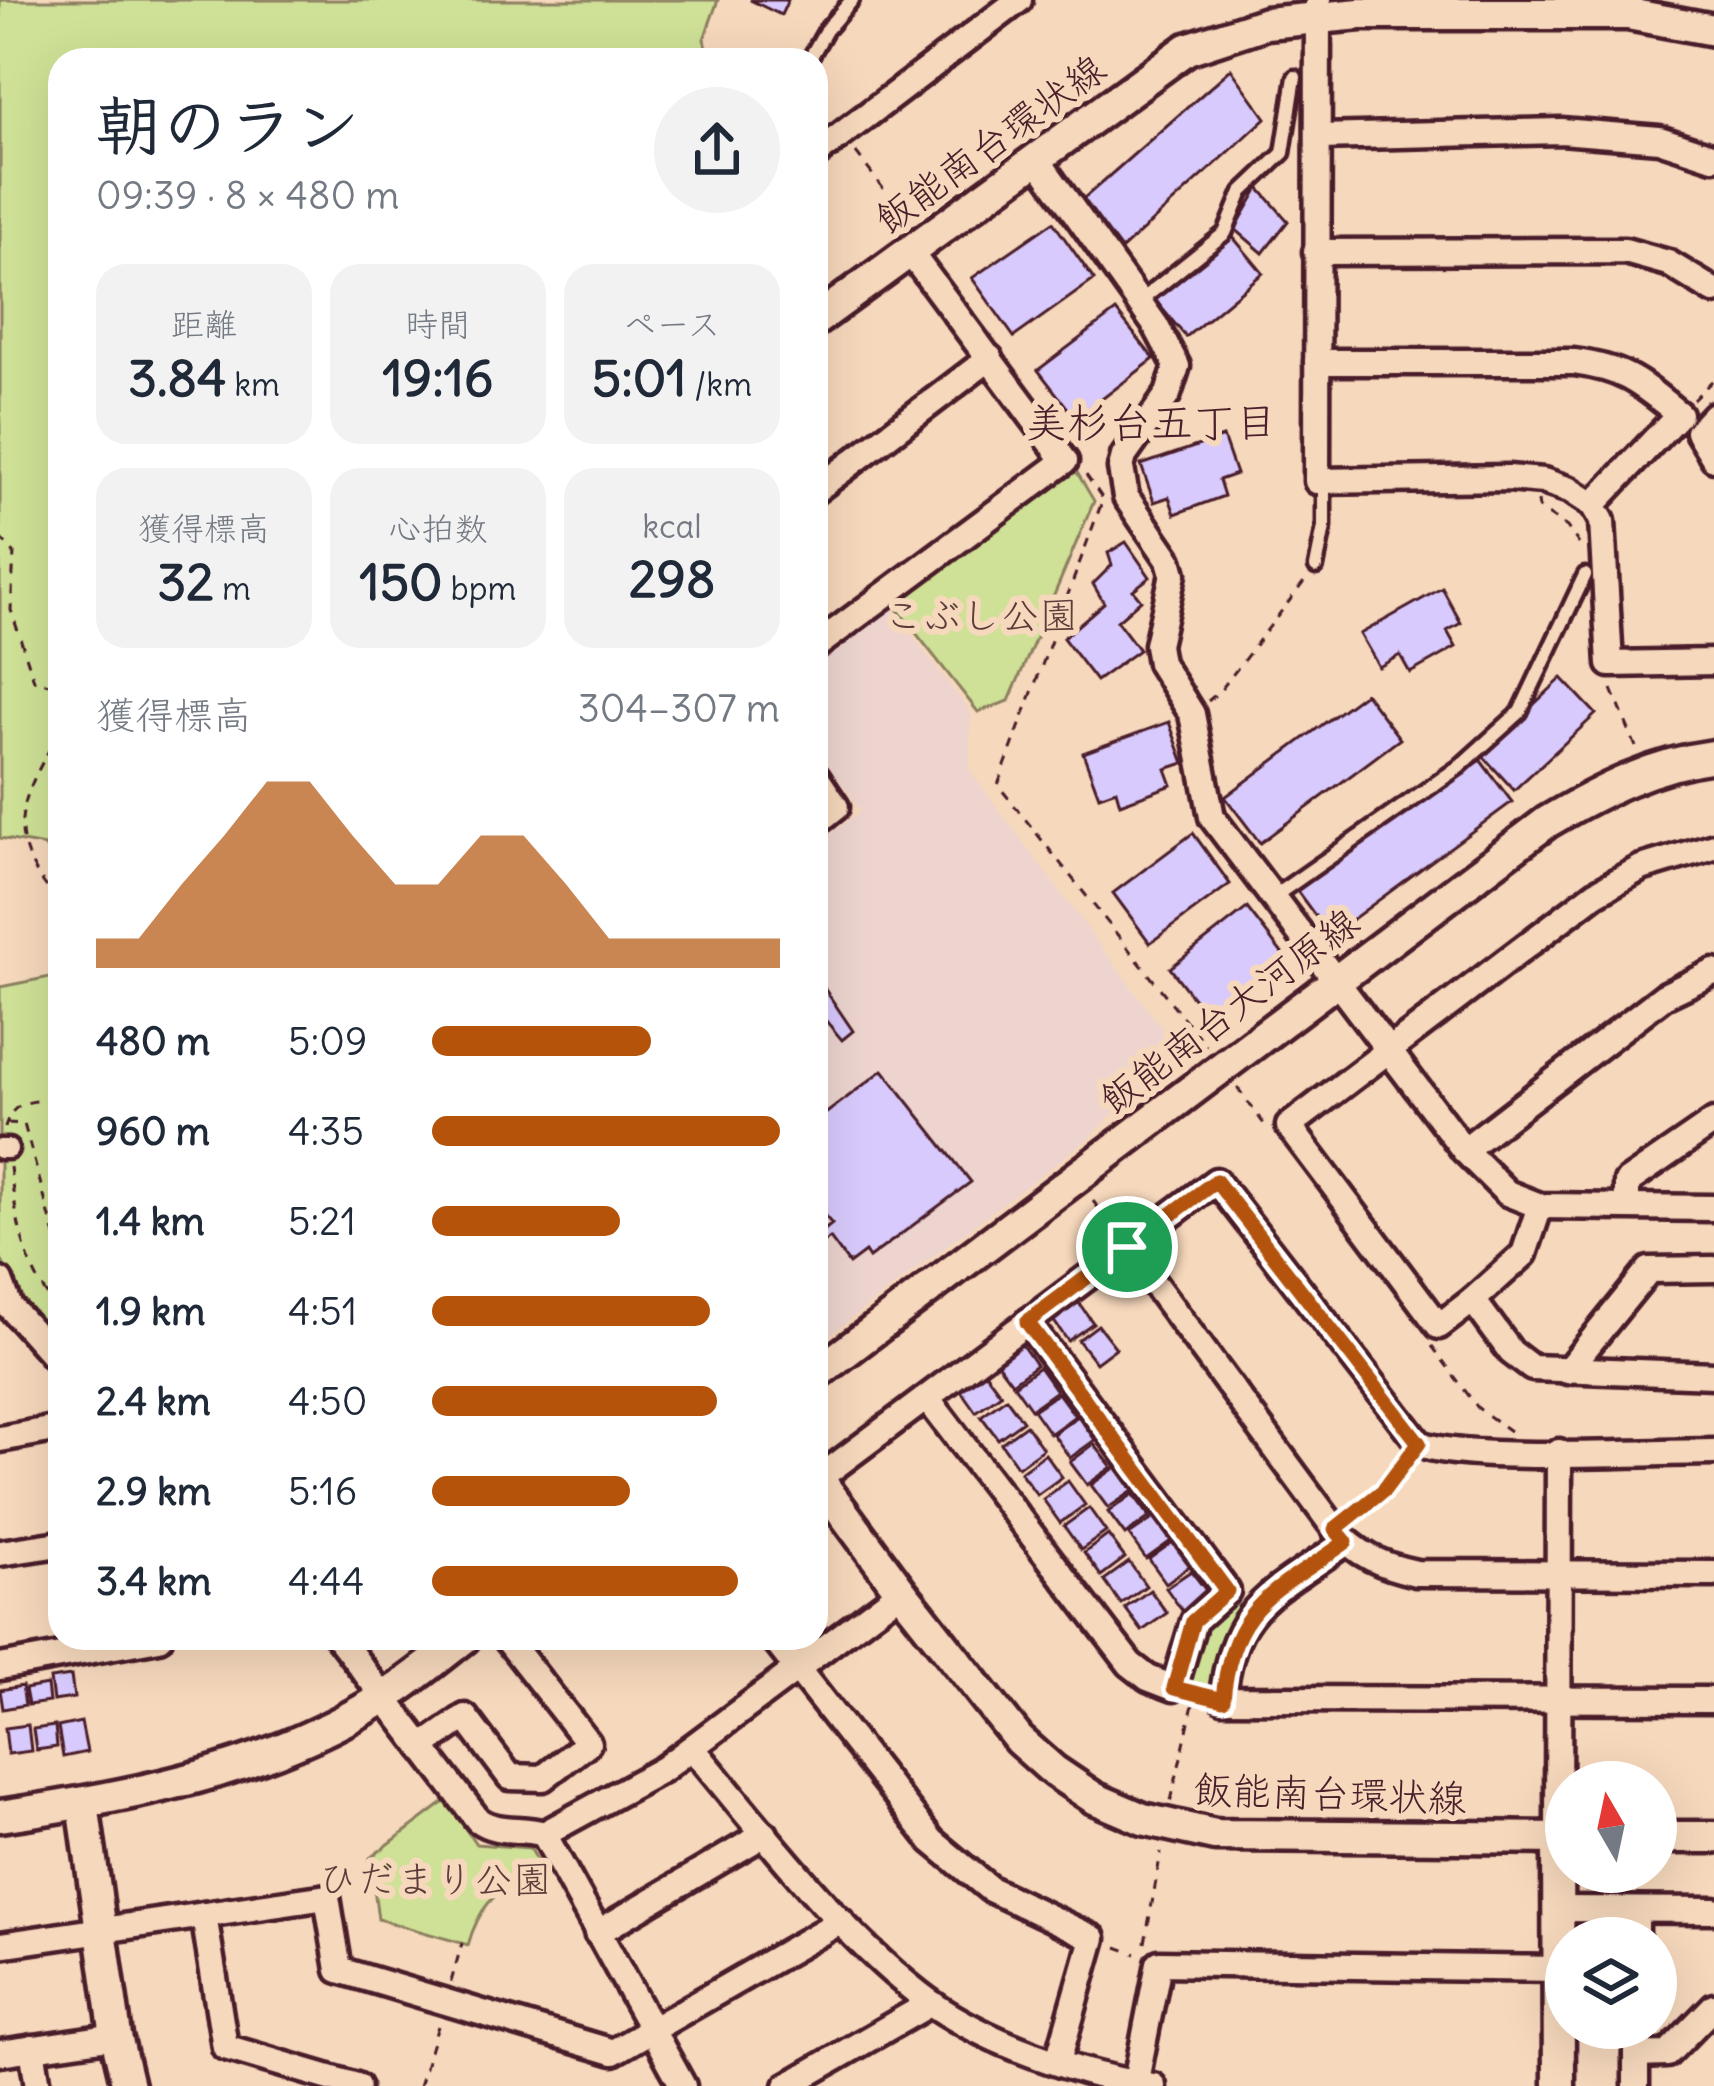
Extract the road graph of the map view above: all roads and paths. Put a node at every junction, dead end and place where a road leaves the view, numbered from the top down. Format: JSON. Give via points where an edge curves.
{"nodes":[{"id":1,"x":852,"y":0,"type":"edge"},
{"id":2,"x":1019,"y":0,"type":"edge"},
{"id":3,"x":1318,"y":8,"type":"edge"},
{"id":4,"x":1714,"y":30,"type":"edge"},
{"id":5,"x":816,"y":48,"type":"edge"},
{"id":6,"x":1295,"y":77,"type":"dead end"},
{"id":7,"x":841,"y":134,"type":"junction"},
{"id":8,"x":1319,"y":136,"type":"junction"},
{"id":9,"x":828,"y":144,"type":"edge"},
{"id":10,"x":1714,"y":157,"type":"edge"},
{"id":11,"x":1037,"y":159,"type":"junction"},
{"id":12,"x":916,"y":246,"type":"junction"},
{"id":13,"x":1316,"y":252,"type":"junction"},
{"id":14,"x":1714,"y":291,"type":"edge"},
{"id":15,"x":1138,"y":302,"type":"junction"},
{"id":16,"x":828,"y":311,"type":"edge"},
{"id":17,"x":990,"y":358,"type":"junction"},
{"id":18,"x":1317,"y":362,"type":"junction"},
{"id":19,"x":1714,"y":379,"type":"edge"},
{"id":20,"x":1679,"y":414,"type":"junction"},
{"id":21,"x":1714,"y":415,"type":"edge"},
{"id":22,"x":1714,"y":458,"type":"edge"},
{"id":23,"x":1077,"y":462,"type":"dead end"},
{"id":24,"x":828,"y":481,"type":"edge"},
{"id":25,"x":1324,"y":481,"type":"junction"},
{"id":26,"x":1548,"y":498,"type":"dead end"},
{"id":27,"x":1593,"y":505,"type":"junction"},
{"id":28,"x":0,"y":538,"type":"edge"},
{"id":29,"x":1316,"y":567,"type":"joint"},
{"id":30,"x":1585,"y":574,"type":"joint"},
{"id":31,"x":828,"y":637,"type":"edge"},
{"id":32,"x":1714,"y":662,"type":"edge"},
{"id":33,"x":1610,"y":664,"type":"junction"},
{"id":34,"x":48,"y":684,"type":"edge"},
{"id":35,"x":1220,"y":691,"type":"dead end"},
{"id":36,"x":48,"y":754,"type":"edge"},
{"id":37,"x":1714,"y":756,"type":"edge"},
{"id":38,"x":1646,"y":772,"type":"junction"},
{"id":39,"x":1714,"y":846,"type":"edge"},
{"id":40,"x":48,"y":890,"type":"edge"},
{"id":41,"x":1273,"y":897,"type":"junction"},
{"id":42,"x":1714,"y":972,"type":"edge"},
{"id":43,"x":1335,"y":978,"type":"junction"},
{"id":44,"x":1387,"y":1048,"type":"junction"},
{"id":45,"x":1221,"y":1065,"type":"junction"},
{"id":46,"x":48,"y":1101,"type":"edge"},
{"id":47,"x":1714,"y":1122,"type":"edge"},
{"id":48,"x":5,"y":1124,"type":"junction"},
{"id":49,"x":4,"y":1149,"type":"edge"},
{"id":50,"x":1464,"y":1150,"type":"junction"},
{"id":51,"x":1075,"y":1177,"type":"junction"},
{"id":52,"x":1628,"y":1205,"type":"junction"},
{"id":53,"x":1540,"y":1206,"type":"junction"},
{"id":54,"x":1714,"y":1208,"type":"edge"},
{"id":55,"x":48,"y":1209,"type":"edge"},
{"id":56,"x":1127,"y":1247,"type":"junction"},
{"id":57,"x":1714,"y":1270,"type":"edge"},
{"id":58,"x":0,"y":1281,"type":"edge"},
{"id":59,"x":48,"y":1298,"type":"edge"},
{"id":60,"x":1473,"y":1300,"type":"junction"},
{"id":61,"x":5,"y":1310,"type":"edge"},
{"id":62,"x":1027,"y":1322,"type":"junction"},
{"id":63,"x":48,"y":1351,"type":"edge"},
{"id":64,"x":828,"y":1365,"type":"edge"},
{"id":65,"x":1567,"y":1371,"type":"junction"},
{"id":66,"x":1714,"y":1375,"type":"edge"},
{"id":67,"x":927,"y":1398,"type":"junction"},
{"id":68,"x":48,"y":1430,"type":"edge"},
{"id":69,"x":0,"y":1438,"type":"edge"},
{"id":70,"x":1419,"y":1443,"type":"junction"},
{"id":71,"x":1559,"y":1452,"type":"junction"},
{"id":72,"x":1714,"y":1452,"type":"edge"},
{"id":73,"x":828,"y":1469,"type":"edge"},
{"id":74,"x":828,"y":1492,"type":"edge"},
{"id":75,"x":1340,"y":1535,"type":"junction"},
{"id":76,"x":48,"y":1546,"type":"edge"},
{"id":77,"x":0,"y":1552,"type":"edge"},
{"id":78,"x":1558,"y":1574,"type":"junction"},
{"id":79,"x":1714,"y":1574,"type":"edge"},
{"id":80,"x":901,"y":1591,"type":"junction"},
{"id":81,"x":828,"y":1647,"type":"edge"},
{"id":82,"x":93,"y":1650,"type":"edge"},
{"id":83,"x":348,"y":1650,"type":"edge"},
{"id":84,"x":448,"y":1650,"type":"edge"},
{"id":85,"x":515,"y":1650,"type":"edge"},
{"id":86,"x":782,"y":1650,"type":"edge"},
{"id":87,"x":824,"y":1650,"type":"edge"},
{"id":88,"x":0,"y":1667,"type":"edge"},
{"id":89,"x":798,"y":1670,"type":"junction"},
{"id":90,"x":1174,"y":1688,"type":"junction"},
{"id":91,"x":384,"y":1698,"type":"junction"},
{"id":92,"x":1557,"y":1699,"type":"junction"},
{"id":93,"x":1714,"y":1700,"type":"edge"},
{"id":94,"x":422,"y":1747,"type":"junction"},
{"id":95,"x":693,"y":1749,"type":"junction"},
{"id":96,"x":1559,"y":1761,"type":"edge"},
{"id":97,"x":83,"y":1804,"type":"junction"},
{"id":98,"x":0,"y":1816,"type":"edge"},
{"id":99,"x":1165,"y":1826,"type":"junction"},
{"id":100,"x":544,"y":1834,"type":"junction"},
{"id":101,"x":765,"y":1834,"type":"junction"},
{"id":102,"x":1677,"y":1837,"type":"edge"},
{"id":103,"x":1714,"y":1837,"type":"edge"},
{"id":104,"x":1545,"y":1838,"type":"edge"},
{"id":105,"x":1559,"y":1893,"type":"edge"},
{"id":106,"x":1558,"y":1909,"type":"junction"},
{"id":107,"x":1636,"y":1910,"type":"junction"},
{"id":108,"x":1714,"y":1910,"type":"edge"},
{"id":109,"x":204,"y":1915,"type":"junction"},
{"id":110,"x":1558,"y":1917,"type":"edge"},
{"id":111,"x":1636,"y":1917,"type":"edge"},
{"id":112,"x":841,"y":1921,"type":"junction"},
{"id":113,"x":100,"y":1930,"type":"junction"},
{"id":114,"x":597,"y":1934,"type":"junction"},
{"id":115,"x":1093,"y":1938,"type":"junction"},
{"id":116,"x":462,"y":1943,"type":"dead end"},
{"id":117,"x":0,"y":1946,"type":"edge"},
{"id":118,"x":1545,"y":1969,"type":"edge"},
{"id":119,"x":446,"y":2002,"type":"junction"},
{"id":120,"x":931,"y":2002,"type":"junction"},
{"id":121,"x":1714,"y":2006,"type":"edge"},
{"id":122,"x":651,"y":2031,"type":"junction"},
{"id":123,"x":116,"y":2036,"type":"junction"},
{"id":124,"x":32,"y":2048,"type":"junction"},
{"id":125,"x":1559,"y":2049,"type":"edge"},
{"id":126,"x":1636,"y":2049,"type":"edge"},
{"id":127,"x":0,"y":2053,"type":"edge"},
{"id":128,"x":1636,"y":2055,"type":"junction"},
{"id":129,"x":1058,"y":2061,"type":"junction"},
{"id":130,"x":1141,"y":2085,"type":"edge"},
{"id":131,"x":38,"y":2086,"type":"edge"},
{"id":132,"x":128,"y":2086,"type":"edge"},
{"id":133,"x":357,"y":2086,"type":"edge"},
{"id":134,"x":419,"y":2086,"type":"edge"},
{"id":135,"x":683,"y":2086,"type":"edge"},
{"id":136,"x":787,"y":2086,"type":"edge"},
{"id":137,"x":1559,"y":2086,"type":"edge"},
{"id":138,"x":1636,"y":2086,"type":"edge"}],
"edges":[{"from":1,"to":5,"type":"lane"},
{"from":2,"to":7,"type":"street"},
{"from":3,"to":4,"type":"street","name":"飯能南台環状線","via":[[1628,14]]},
{"from":3,"to":8,"type":"street"},
{"from":3,"to":11,"type":"street","name":"飯能南台環状線","via":[[1187,49]]},
{"from":6,"to":15,"type":"lane","via":[[1277,163],[1242,192],[1225,233]]},
{"from":7,"to":9,"type":"street"},
{"from":7,"to":12,"type":"path"},
{"from":8,"to":10,"type":"street","via":[[1561,131],[1658,139]]},
{"from":8,"to":13,"type":"street"},
{"from":11,"to":12,"type":"street","name":"飯能南台環状線"},
{"from":11,"to":15,"type":"street"},
{"from":12,"to":16,"type":"street","name":"飯能南台環状線"},
{"from":12,"to":17,"type":"street"},
{"from":13,"to":14,"type":"street","via":[[1625,251],[1667,263]]},
{"from":13,"to":18,"type":"street"},
{"from":15,"to":41,"type":"street","via":[[1177,366],[1121,468],[1126,497],[1173,574],[1160,662],[1189,702],[1212,817]]},
{"from":17,"to":24,"type":"street"},
{"from":17,"to":31,"type":"street","via":[[1066,461]]},
{"from":18,"to":20,"type":"street","via":[[1613,367]]},
{"from":18,"to":25,"type":"street","via":[[1317,481]]},
{"from":19,"to":20,"type":"path"},
{"from":20,"to":27,"type":"street"},
{"from":21,"to":22,"type":"street","via":[[1698,432]]},
{"from":23,"to":45,"type":"path","via":[[1103,499],[998,785]]},
{"from":25,"to":27,"type":"street","via":[[1543,481]]},
{"from":25,"to":29,"type":"lane"},
{"from":26,"to":30,"type":"path","via":[[1539,508],[1577,540]]},
{"from":27,"to":33,"type":"street","via":[[1602,520]]},
{"from":28,"to":34,"type":"path","via":[[14,553],[11,610],[34,680]]},
{"from":29,"to":35,"type":"path"},
{"from":30,"to":41,"type":"lane","via":[[1520,712],[1460,767]]},
{"from":32,"to":33,"type":"street"},
{"from":33,"to":38,"type":"path","via":[[1610,684]]},
{"from":36,"to":40,"type":"path","via":[[20,827],[23,855]]},
{"from":37,"to":38,"type":"street","name":"飯能南台大河原線"},
{"from":38,"to":43,"type":"street","name":"飯能南台大河原線","via":[[1546,822]]},
{"from":39,"to":44,"type":"street","via":[[1640,868],[1596,893]]},
{"from":41,"to":43,"type":"street"},
{"from":42,"to":50,"type":"street","via":[[1664,997]]},
{"from":43,"to":44,"type":"street"},
{"from":43,"to":45,"type":"street","name":"飯能南台大河原線"},
{"from":44,"to":50,"type":"street"},
{"from":44,"to":60,"type":"street","via":[[1289,1126],[1438,1326]]},
{"from":45,"to":51,"type":"street","name":"飯能南台大河原線"},
{"from":46,"to":48,"type":"path","via":[[26,1101]]},
{"from":47,"to":52,"type":"street","via":[[1627,1182]]},
{"from":48,"to":49,"type":"path"},
{"from":48,"to":55,"type":"path","via":[[25,1124]]},
{"from":49,"to":59,"type":"path","via":[[16,1222]]},
{"from":50,"to":53,"type":"street","via":[[1507,1193]]},
{"from":51,"to":56,"type":"path"},
{"from":51,"to":64,"type":"street","name":"飯能南台大河原線"},
{"from":52,"to":53,"type":"street"},
{"from":52,"to":54,"type":"street"},
{"from":53,"to":60,"type":"street","via":[[1524,1254]]},
{"from":56,"to":62,"type":"street"},
{"from":56,"to":70,"type":"street","via":[[1216,1181]]},
{"from":56,"to":75,"type":"street"},
{"from":57,"to":65,"type":"street","via":[[1649,1270]]},
{"from":58,"to":61,"type":"street"},
{"from":60,"to":65,"type":"street","via":[[1532,1368]]},
{"from":61,"to":63,"type":"street"},
{"from":62,"to":67,"type":"street"},
{"from":62,"to":90,"type":"street","via":[[1227,1591],[1193,1621]]},
{"from":65,"to":66,"type":"street"},
{"from":67,"to":73,"type":"street"},
{"from":67,"to":90,"type":"street","via":[[1130,1664]]},
{"from":68,"to":69,"type":"street"},
{"from":70,"to":71,"type":"street","via":[[1432,1450]]},
{"from":70,"to":75,"type":"path"},
{"from":71,"to":72,"type":"street"},
{"from":71,"to":78,"type":"street"},
{"from":74,"to":80,"type":"street","name":"飯能南台環状線"},
{"from":75,"to":78,"type":"street","via":[[1387,1567],[1416,1573]]},
{"from":75,"to":92,"type":"street","via":[[1246,1616],[1228,1657],[1223,1700]]},
{"from":76,"to":77,"type":"street"},
{"from":78,"to":79,"type":"street"},
{"from":78,"to":92,"type":"street"},
{"from":80,"to":81,"type":"street"},
{"from":80,"to":99,"type":"street","name":"飯能南台環状線","via":[[1019,1740],[1094,1798]]},
{"from":82,"to":88,"type":"street"},
{"from":83,"to":91,"type":"street"},
{"from":84,"to":91,"type":"street"},
{"from":85,"to":94,"type":"street","via":[[588,1743],[543,1778],[510,1777],[466,1717]]},
{"from":86,"to":89,"type":"street"},
{"from":87,"to":89,"type":"street"},
{"from":89,"to":95,"type":"street"},
{"from":89,"to":115,"type":"street","via":[[932,1841],[990,1889]]},
{"from":90,"to":99,"type":"path","via":[[1195,1695]]},
{"from":91,"to":94,"type":"street"},
{"from":91,"to":97,"type":"street","via":[[220,1773]]},
{"from":92,"to":93,"type":"street"},
{"from":92,"to":96,"type":"street"},
{"from":94,"to":100,"type":"street","via":[[487,1826]]},
{"from":95,"to":100,"type":"street"},
{"from":95,"to":101,"type":"street"},
{"from":97,"to":98,"type":"street"},
{"from":97,"to":113,"type":"street"},
{"from":99,"to":104,"type":"street","name":"飯能南台環状線","via":[[1215,1835]]},
{"from":99,"to":115,"type":"path","via":[[1143,1957]]},
{"from":100,"to":114,"type":"street"},
{"from":101,"to":112,"type":"street"},
{"from":101,"to":114,"type":"street"},
{"from":102,"to":103,"type":"street"},
{"from":105,"to":106,"type":"street"},
{"from":106,"to":107,"type":"street"},
{"from":106,"to":110,"type":"street"},
{"from":107,"to":108,"type":"street"},
{"from":107,"to":111,"type":"street"},
{"from":109,"to":113,"type":"street"},
{"from":109,"to":119,"type":"street","via":[[327,1897],[338,1970]]},
{"from":109,"to":133,"type":"street","via":[[225,2047]]},
{"from":112,"to":120,"type":"street"},
{"from":112,"to":122,"type":"street"},
{"from":113,"to":117,"type":"street"},
{"from":113,"to":123,"type":"street"},
{"from":114,"to":122,"type":"street"},
{"from":115,"to":129,"type":"street"},
{"from":116,"to":119,"type":"path"},
{"from":118,"to":130,"type":"street","via":[[1159,1963]]},
{"from":119,"to":122,"type":"street","via":[[614,2052]]},
{"from":119,"to":134,"type":"path"},
{"from":120,"to":129,"type":"street","via":[[991,2037]]},
{"from":120,"to":136,"type":"street"},
{"from":121,"to":128,"type":"street","via":[[1667,2054]]},
{"from":122,"to":135,"type":"street"},
{"from":123,"to":124,"type":"street"},
{"from":123,"to":132,"type":"street"},
{"from":124,"to":127,"type":"street"},
{"from":124,"to":131,"type":"street"},
{"from":125,"to":137,"type":"street"},
{"from":126,"to":128,"type":"street"},
{"from":128,"to":138,"type":"street"},
{"from":129,"to":130,"type":"street"}]}
